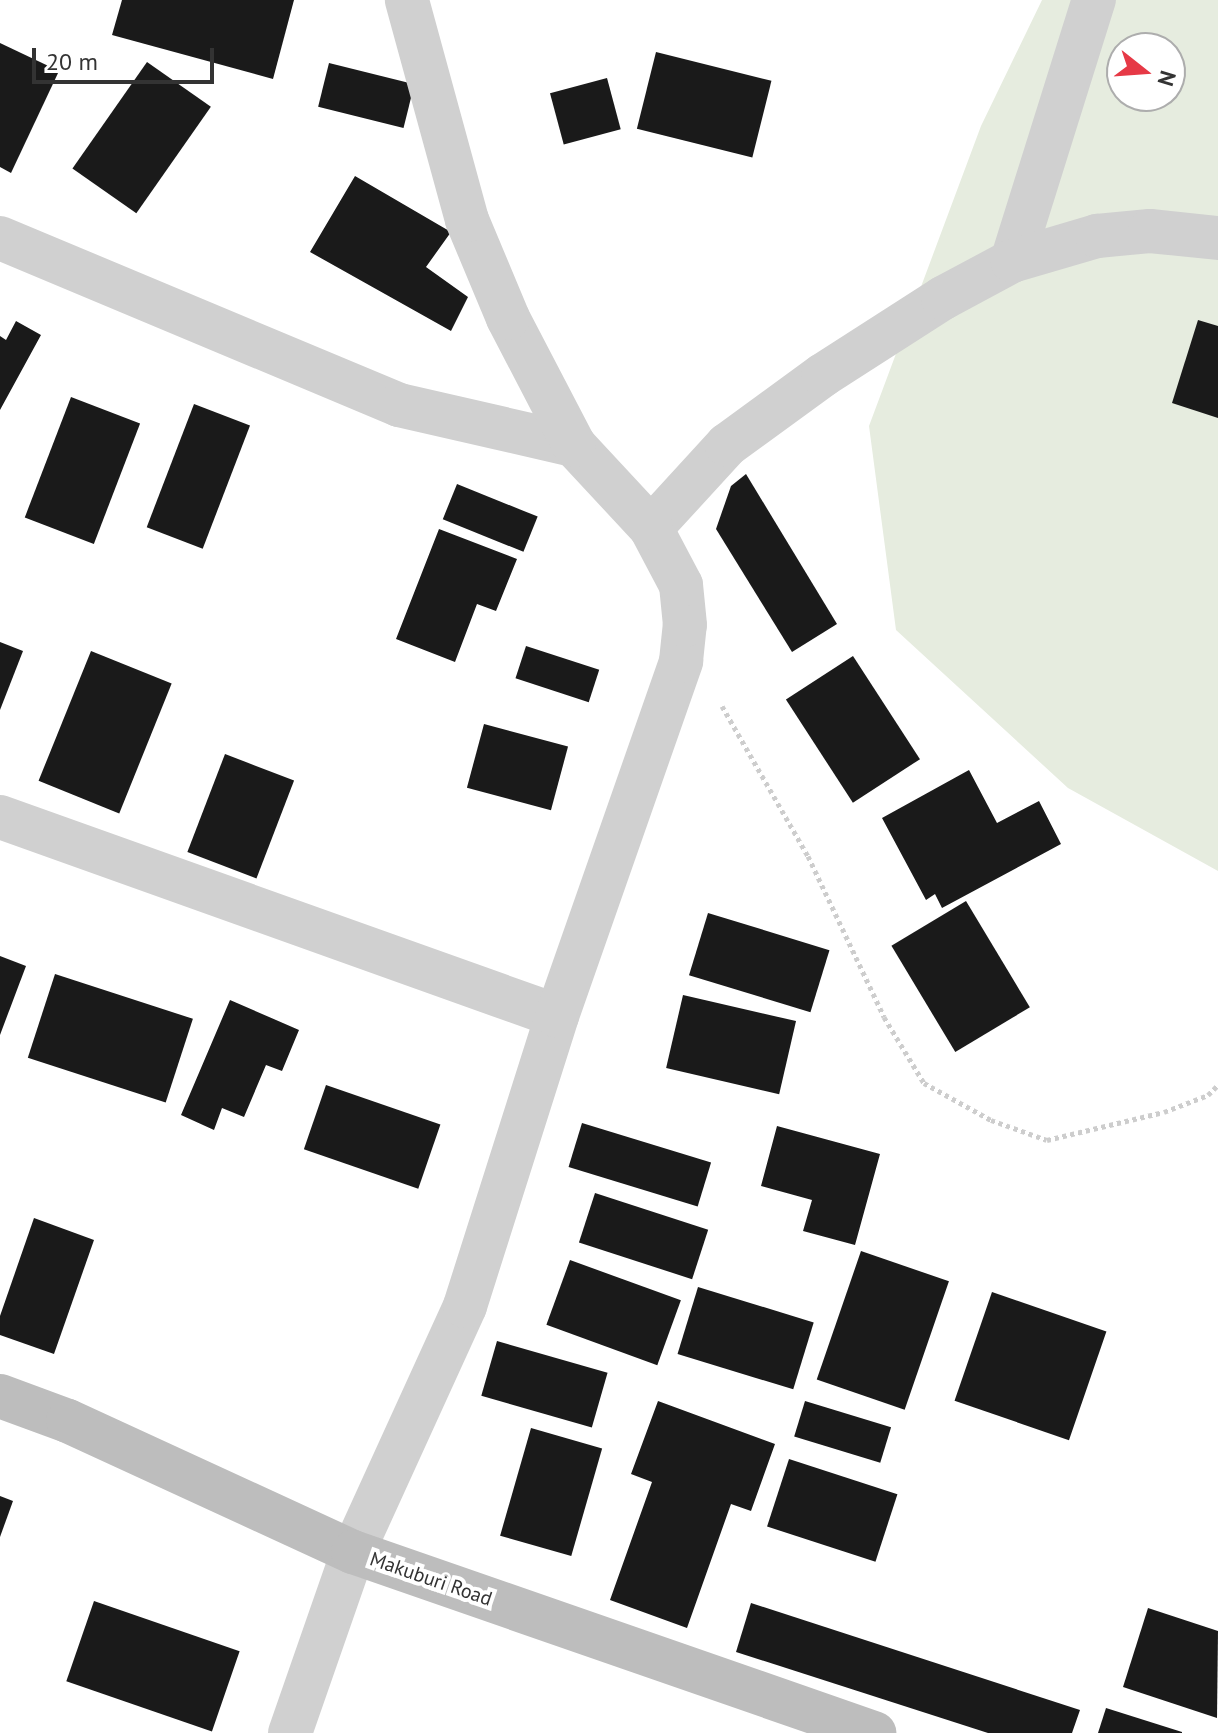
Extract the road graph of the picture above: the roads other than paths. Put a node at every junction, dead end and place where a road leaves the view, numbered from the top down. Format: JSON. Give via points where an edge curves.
{"nodes":[{"id":1,"x":407,"y":0,"type":"edge"},
{"id":2,"x":1094,"y":0,"type":"edge"},
{"id":3,"x":0,"y":238,"type":"edge"},
{"id":4,"x":1218,"y":238,"type":"edge"},
{"id":5,"x":1012,"y":261,"type":"junction"},
{"id":6,"x":574,"y":445,"type":"junction"},
{"id":7,"x":651,"y":528,"type":"junction"},
{"id":8,"x":0,"y":817,"type":"edge"},
{"id":9,"x":557,"y":1016,"type":"junction"},
{"id":10,"x":0,"y":1396,"type":"edge"},
{"id":11,"x":353,"y":1552,"type":"junction"},
{"id":12,"x":290,"y":1733,"type":"edge"},
{"id":13,"x":874,"y":1733,"type":"edge"}],
"edges":[{"from":1,"to":6,"type":"street","via":[[467,220],[508,318]]},
{"from":2,"to":5,"type":"street"},
{"from":3,"to":6,"type":"street","via":[[399,405]]},
{"from":4,"to":5,"type":"street","via":[[1150,231],[1097,236]]},
{"from":5,"to":7,"type":"street","via":[[823,375],[727,445]]},
{"from":6,"to":7,"type":"street"},
{"from":7,"to":9,"type":"street","via":[[681,585],[681,661]]},
{"from":8,"to":9,"type":"street"},
{"from":9,"to":11,"type":"street","via":[[465,1306]]},
{"from":10,"to":11,"type":"street","name":"Makuburi Road","via":[[68,1421]]},
{"from":11,"to":12,"type":"street"},
{"from":11,"to":13,"type":"street","name":"Makuburi Road"}]}
